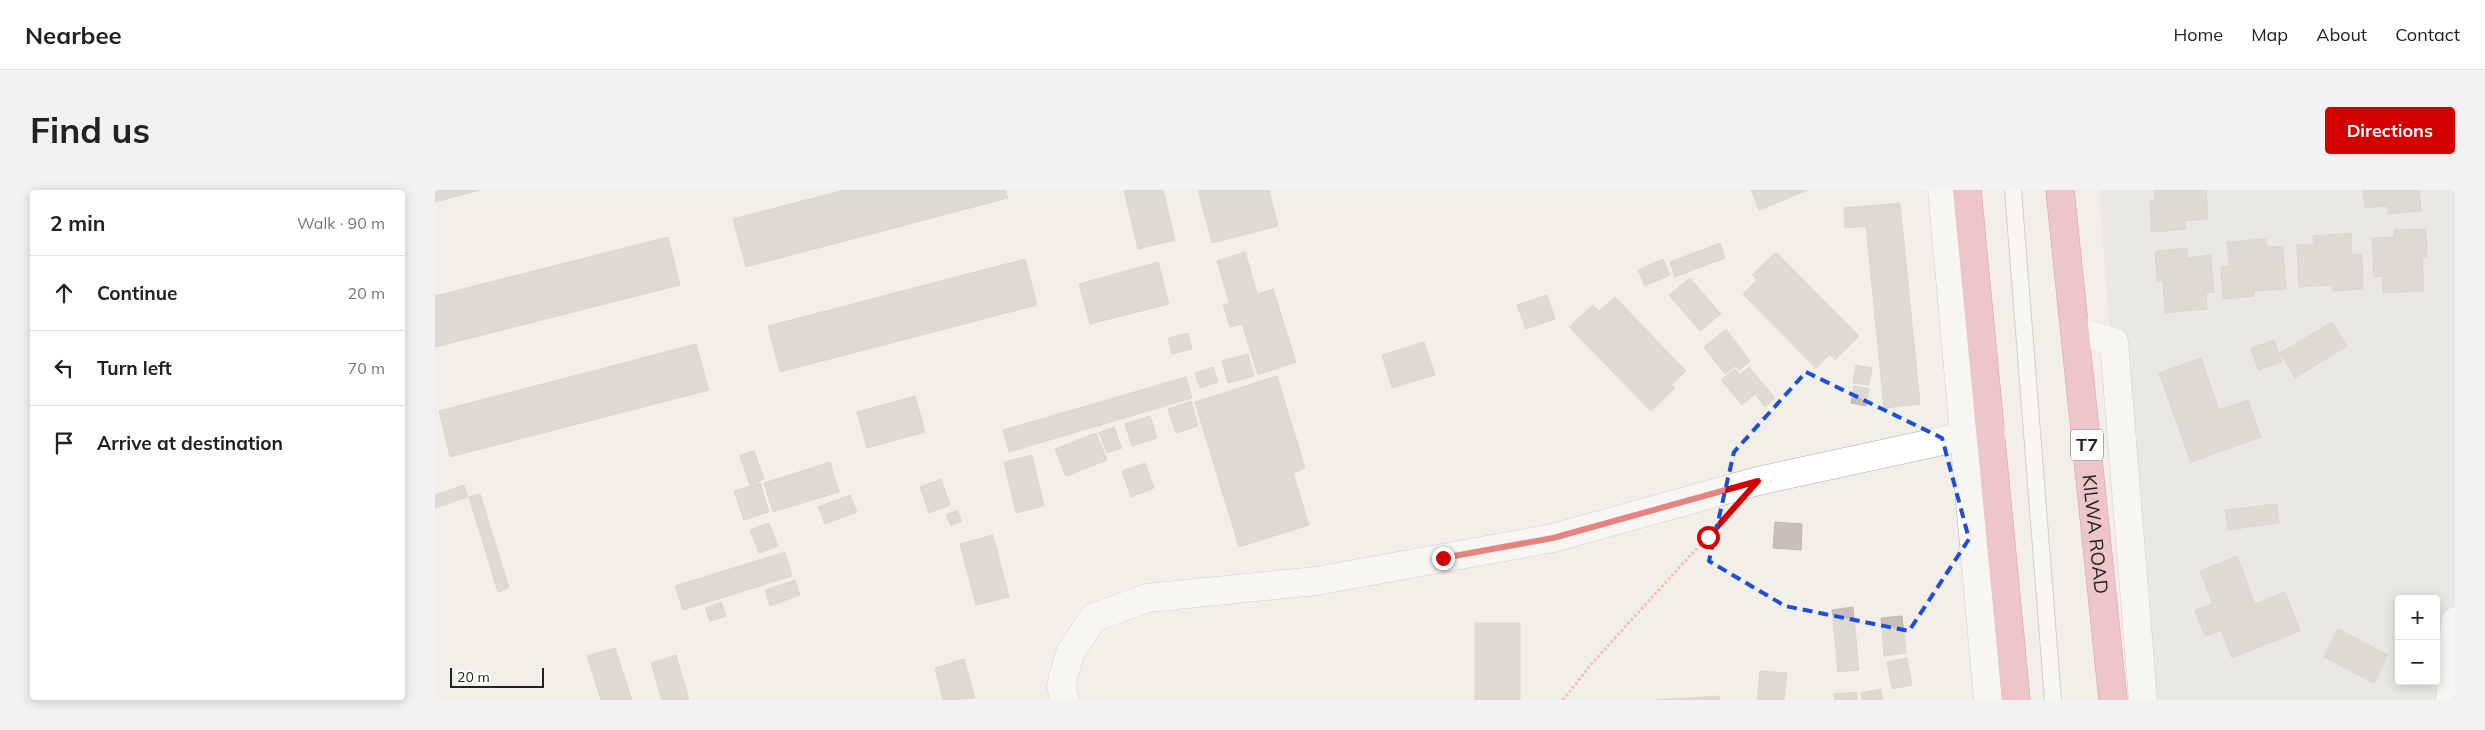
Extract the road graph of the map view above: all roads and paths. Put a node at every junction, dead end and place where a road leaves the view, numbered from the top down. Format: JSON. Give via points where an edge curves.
{"nodes":[{"id":1,"x":1942,"y":190,"type":"edge"},
{"id":2,"x":1967,"y":190,"type":"edge"},
{"id":3,"x":2013,"y":190,"type":"edge"},
{"id":4,"x":2060,"y":190,"type":"edge"},
{"id":5,"x":2075,"y":330,"type":"junction"},
{"id":6,"x":1992,"y":435,"type":"junction"},
{"id":7,"x":1965,"y":436,"type":"junction"},
{"id":8,"x":1725,"y":518,"type":"dead end"},
{"id":9,"x":2455,"y":621,"type":"edge"},
{"id":10,"x":1065,"y":700,"type":"edge"},
{"id":11,"x":1563,"y":700,"type":"edge"},
{"id":12,"x":1988,"y":700,"type":"edge"},
{"id":13,"x":2017,"y":700,"type":"edge"},
{"id":14,"x":2053,"y":700,"type":"edge"},
{"id":15,"x":2113,"y":700,"type":"edge"},
{"id":16,"x":2143,"y":700,"type":"edge"},
{"id":17,"x":2450,"y":700,"type":"edge"}],
"edges":[{"from":1,"to":7,"type":"street"},
{"from":2,"to":6,"type":"highway"},
{"from":3,"to":14,"type":"lane"},
{"from":4,"to":5,"type":"highway","name":"KILWA ROAD","number":"T7"},
{"from":5,"to":15,"type":"highway","name":"KILWA ROAD","number":"T7"},
{"from":5,"to":16,"type":"street","via":[[2114,342]]},
{"from":6,"to":7,"type":"street"},
{"from":6,"to":13,"type":"highway"},
{"from":7,"to":10,"type":"street","via":[[1758,481],[1553,538],[1316,581],[1147,598],[1093,618],[1070,653],[1061,686]]},
{"from":7,"to":12,"type":"street"},
{"from":8,"to":11,"type":"path","via":[[1593,662]]},
{"from":9,"to":17,"type":"street"}]}
